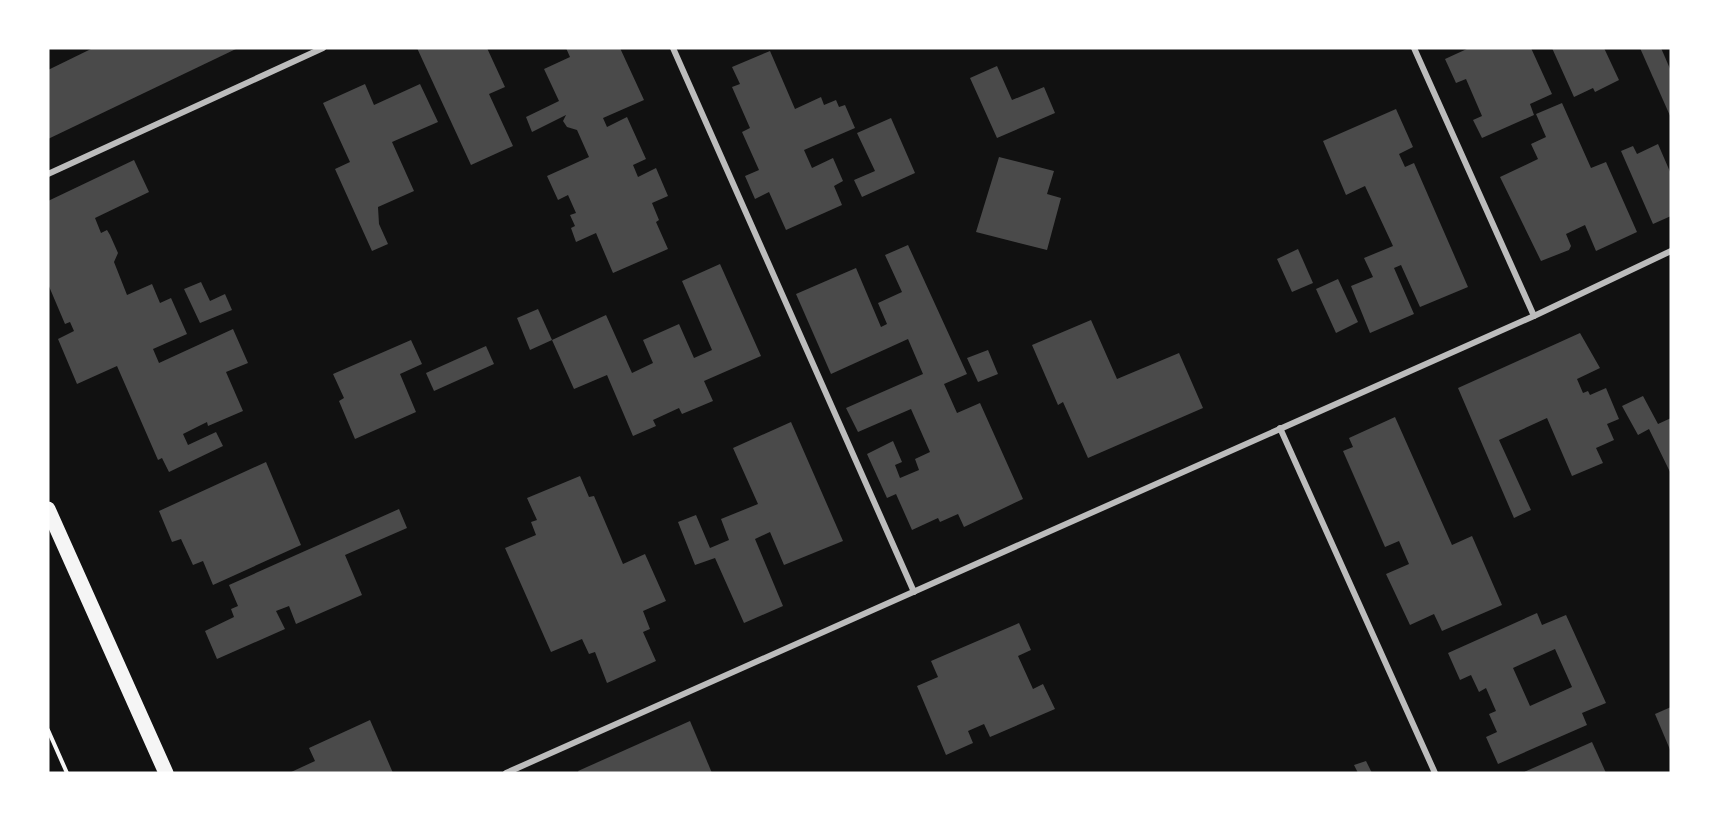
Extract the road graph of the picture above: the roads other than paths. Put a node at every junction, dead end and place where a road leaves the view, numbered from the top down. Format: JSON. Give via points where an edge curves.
{"nodes":[{"id":1,"x":323,"y":48,"type":"edge"},
{"id":2,"x":673,"y":48,"type":"edge"},
{"id":3,"x":1414,"y":48,"type":"edge"},
{"id":4,"x":48,"y":174,"type":"edge"},
{"id":5,"x":1671,"y":251,"type":"edge"},
{"id":6,"x":1534,"y":316,"type":"junction"},
{"id":7,"x":1280,"y":429,"type":"junction"},
{"id":8,"x":48,"y":509,"type":"edge"},
{"id":9,"x":914,"y":592,"type":"junction"},
{"id":10,"x":166,"y":773,"type":"edge"},
{"id":11,"x":506,"y":773,"type":"edge"},
{"id":12,"x":1435,"y":773,"type":"edge"}],
"edges":[{"from":1,"to":4,"type":"street"},
{"from":2,"to":9,"type":"street"},
{"from":3,"to":6,"type":"street"},
{"from":5,"to":6,"type":"street"},
{"from":6,"to":7,"type":"street"},
{"from":7,"to":9,"type":"street"},
{"from":7,"to":12,"type":"street"},
{"from":8,"to":10,"type":"main road"},
{"from":9,"to":11,"type":"street"}]}
